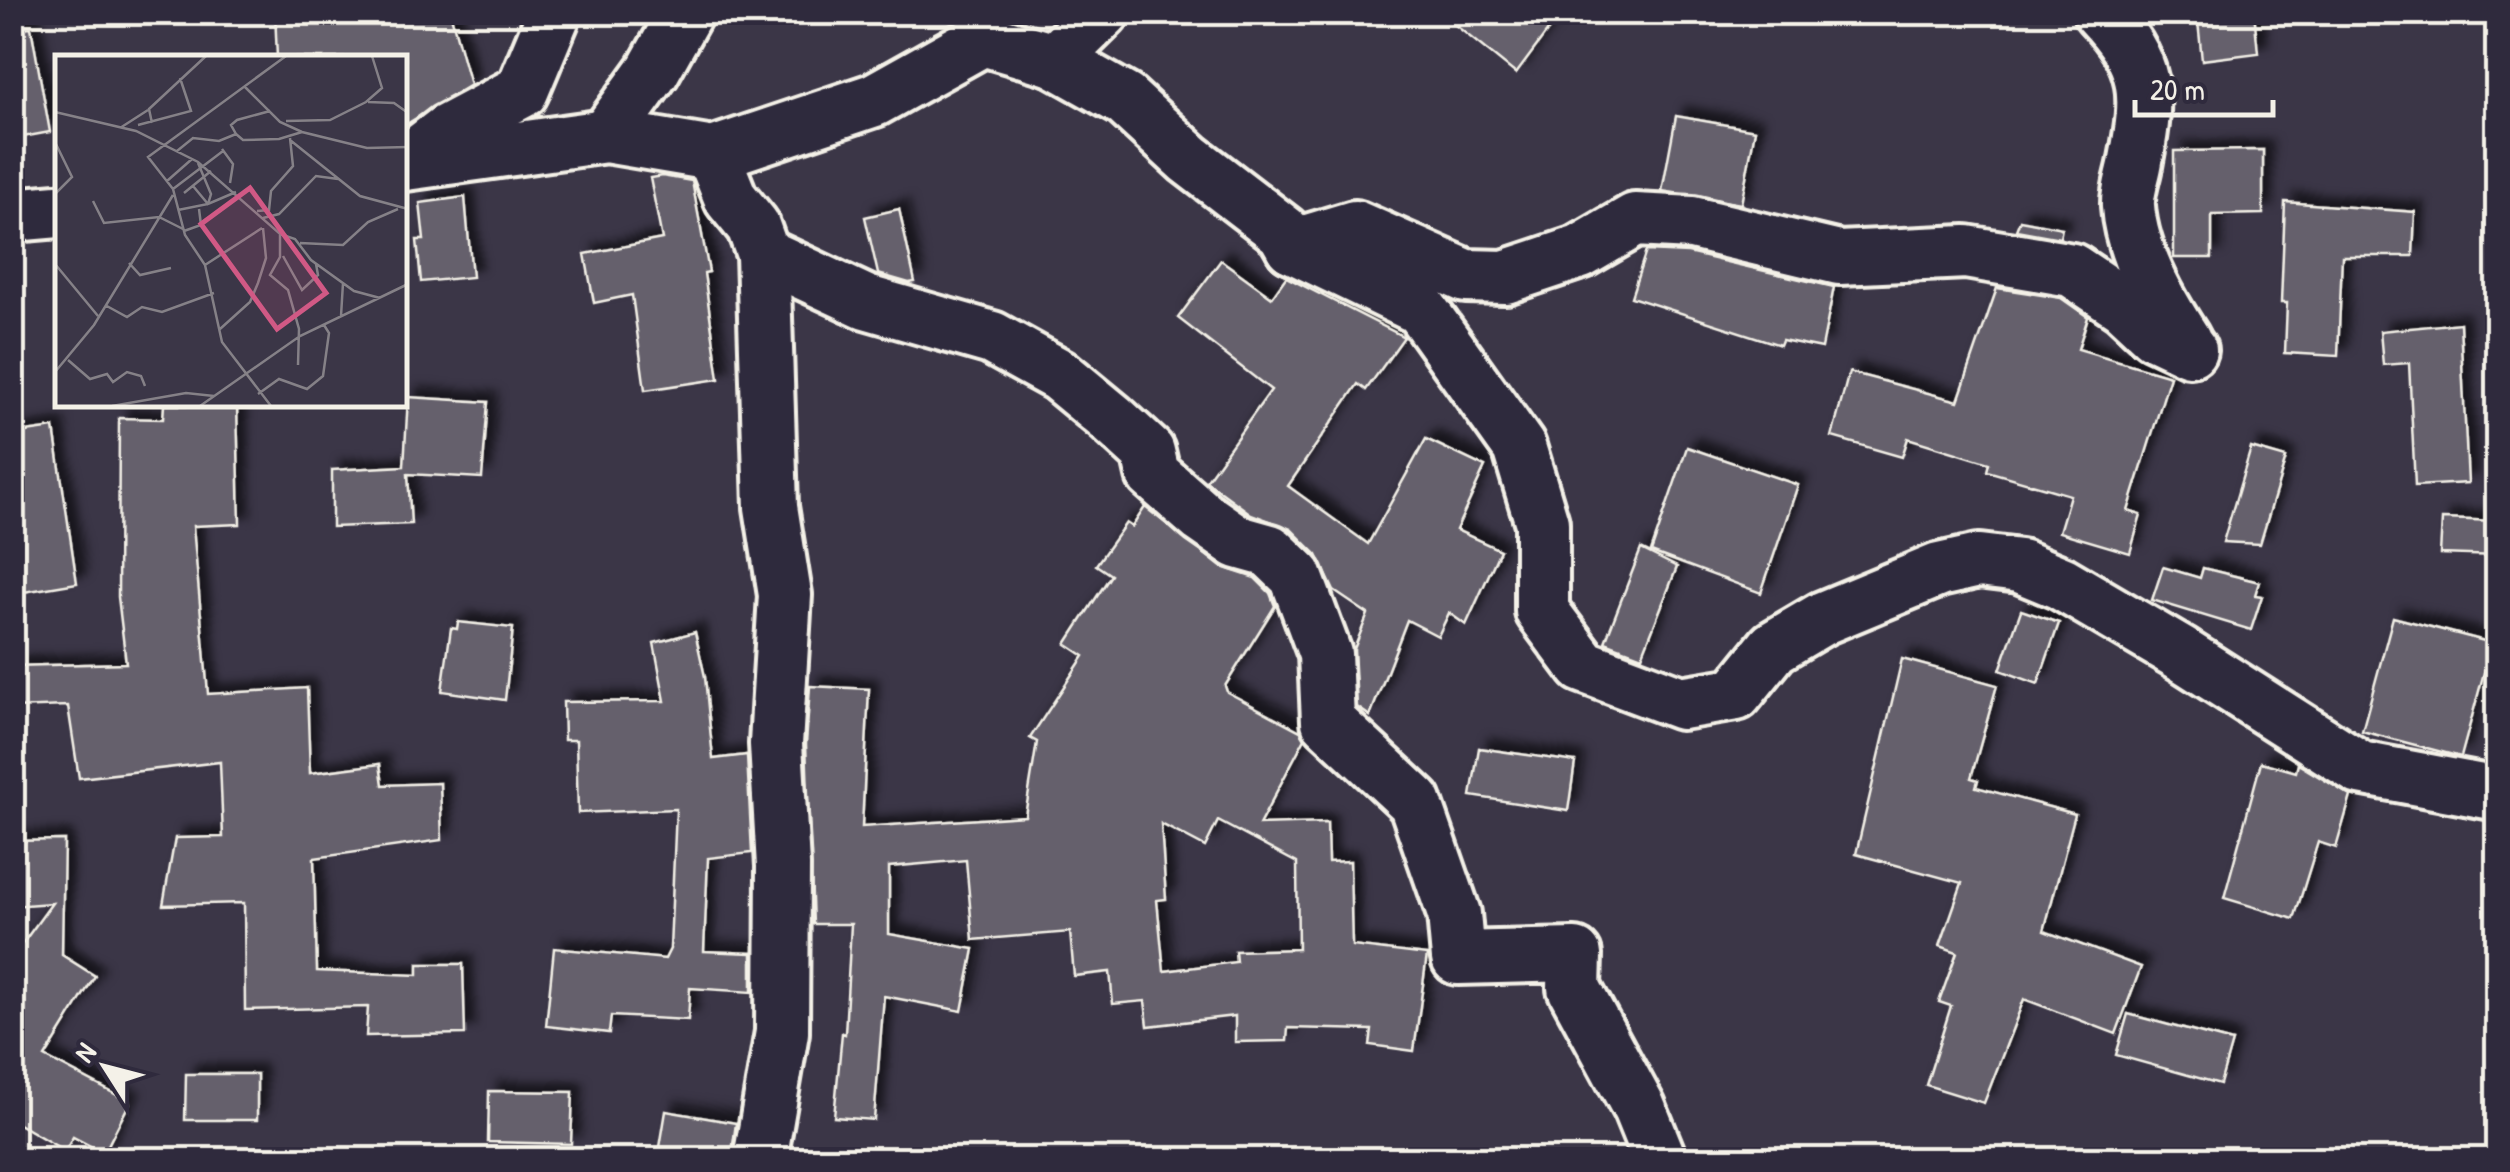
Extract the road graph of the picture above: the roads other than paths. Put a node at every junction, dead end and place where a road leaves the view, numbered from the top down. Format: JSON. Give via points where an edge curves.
{"nodes":[{"id":1,"x":555,"y":12,"type":"edge"},
{"id":2,"x":686,"y":12,"type":"edge"},
{"id":3,"x":1103,"y":12,"type":"edge"},
{"id":4,"x":2100,"y":12,"type":"edge"},
{"id":5,"x":1054,"y":60,"type":"junction"},
{"id":6,"x":606,"y":136,"type":"junction"},
{"id":7,"x":713,"y":154,"type":"junction"},
{"id":8,"x":408,"y":162,"type":"edge"},
{"id":9,"x":408,"y":164,"type":"edge"},
{"id":10,"x":55,"y":210,"type":"edge"},
{"id":11,"x":12,"y":216,"type":"edge"},
{"id":12,"x":1292,"y":246,"type":"junction"},
{"id":13,"x":763,"y":254,"type":"junction"},
{"id":14,"x":2498,"y":794,"type":"edge"},
{"id":15,"x":760,"y":1160,"type":"edge"},
{"id":16,"x":1660,"y":1160,"type":"edge"}],
"edges":[{"from":1,"to":8,"type":"street","via":[[522,91]]},
{"from":2,"to":6,"type":"street"},
{"from":3,"to":5,"type":"street"},
{"from":4,"to":12,"type":"street","via":[[2129,43],[2144,76],[2128,205],[2152,292],[2190,350],[2154,332],[2072,270],[1966,252],[1839,258],[1692,224],[1635,220],[1580,252],[1505,277],[1466,276],[1354,228]]},
{"from":5,"to":7,"type":"street","via":[[983,39],[874,100]]},
{"from":5,"to":12,"type":"street","via":[[1125,100],[1284,232]]},
{"from":6,"to":7,"type":"street"},
{"from":6,"to":9,"type":"street"},
{"from":7,"to":13,"type":"street"},
{"from":10,"to":11,"type":"street"},
{"from":12,"to":14,"type":"street","via":[[1420,308],[1519,447],[1542,523],[1542,611],[1583,666],[1681,703],[1736,694],[1774,647],[1823,618],[1939,570],[1979,561],[2020,566],[2062,583],[2180,653],[2360,768]]},
{"from":13,"to":15,"type":"street","via":[[771,507],[785,595],[776,744],[782,1032]]},
{"from":13,"to":16,"type":"street","via":[[866,302],[992,338],[1058,376],[1148,452],[1153,474],[1202,517],[1238,542],[1270,552],[1296,576],[1325,654],[1328,721],[1414,802],[1454,914],[1458,958],[1574,956],[1574,988]]}]}
